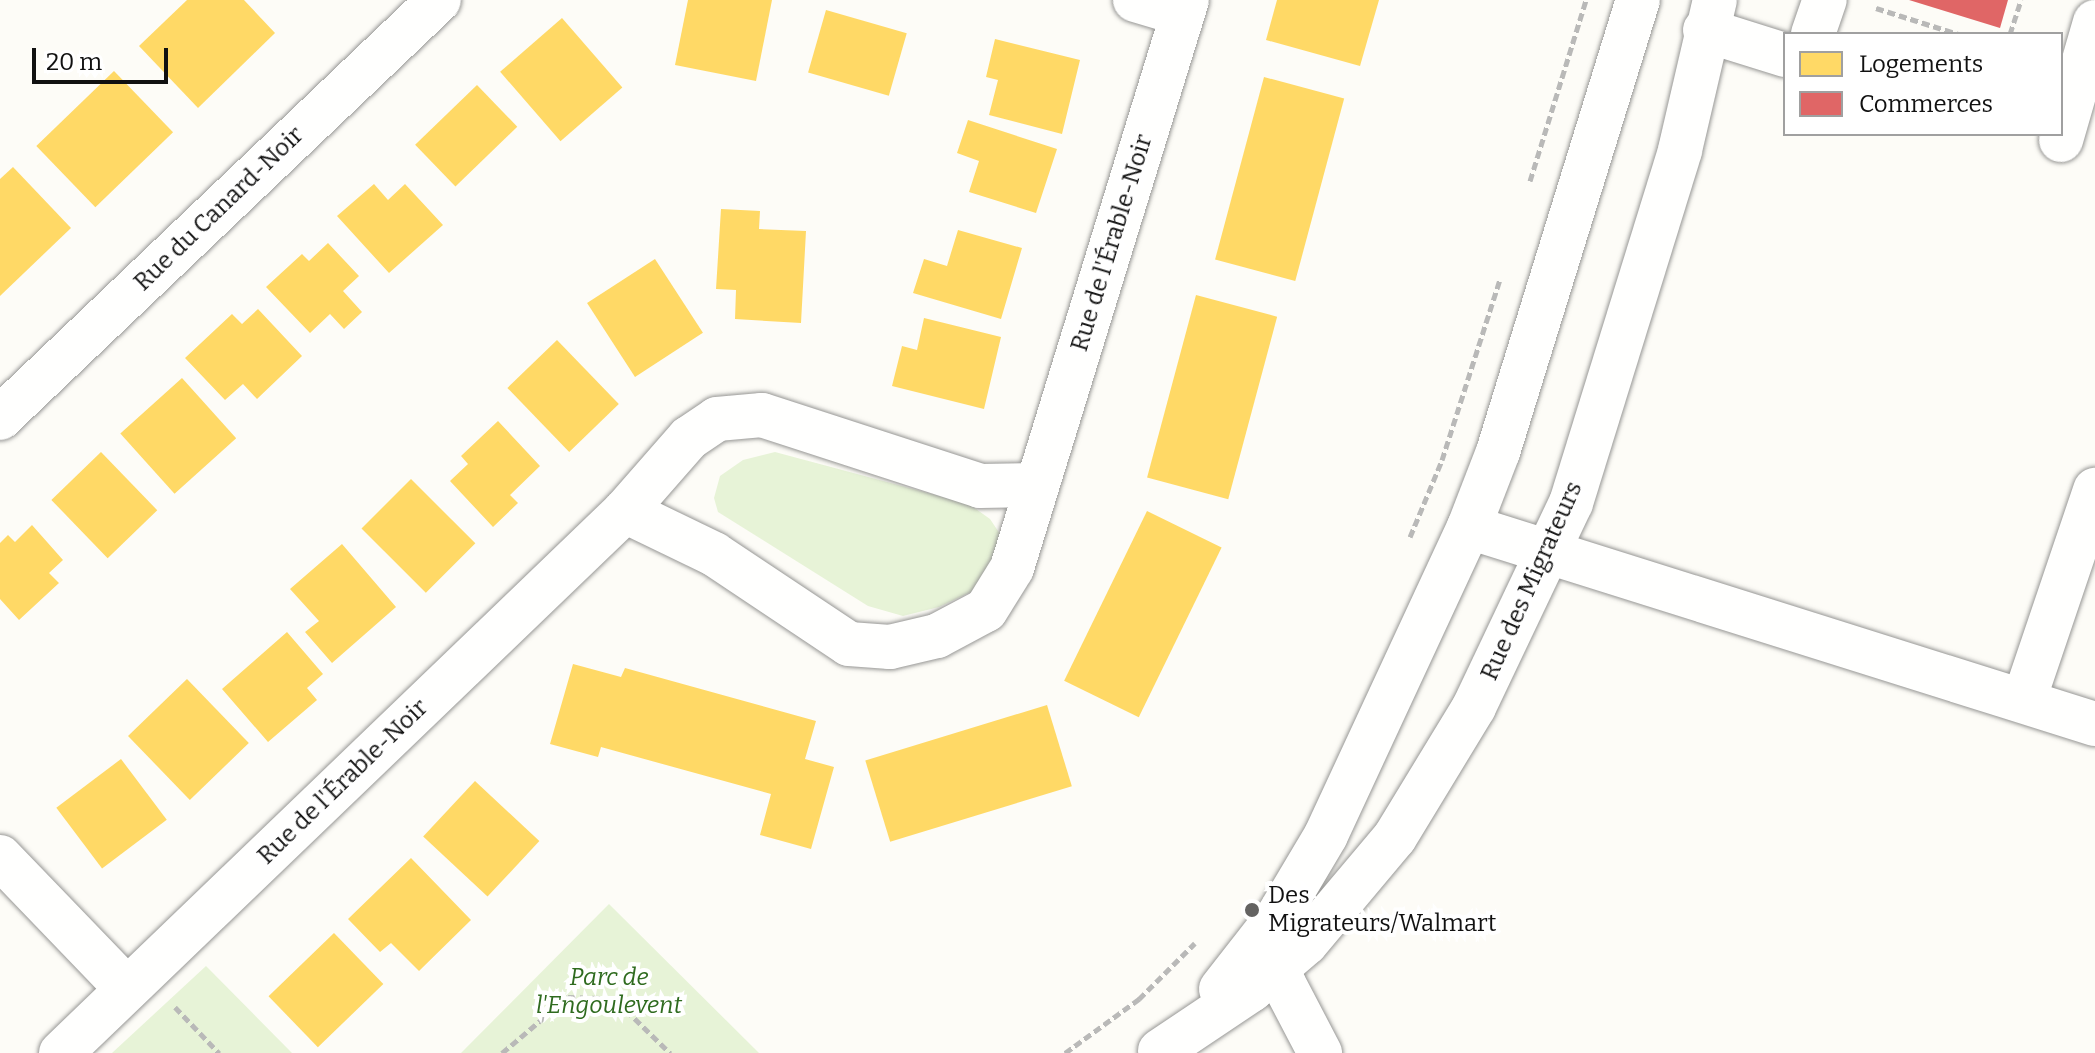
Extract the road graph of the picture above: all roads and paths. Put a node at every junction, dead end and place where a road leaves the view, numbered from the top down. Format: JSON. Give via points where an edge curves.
{"nodes":[{"id":1,"x":439,"y":0,"type":"edge"},
{"id":2,"x":1135,"y":0,"type":"edge"},
{"id":3,"x":1586,"y":0,"type":"edge"},
{"id":4,"x":1638,"y":0,"type":"edge"},
{"id":5,"x":1825,"y":0,"type":"edge"},
{"id":6,"x":2021,"y":0,"type":"edge"},
{"id":7,"x":1184,"y":7,"type":"edge"},
{"id":8,"x":1876,"y":8,"type":"dead end"},
{"id":9,"x":1710,"y":15,"type":"edge"},
{"id":10,"x":2095,"y":22,"type":"edge"},
{"id":11,"x":1934,"y":26,"type":"junction"},
{"id":12,"x":1814,"y":32,"type":"edge"},
{"id":13,"x":1932,"y":32,"type":"edge"},
{"id":14,"x":1952,"y":32,"type":"edge"},
{"id":15,"x":2011,"y":32,"type":"edge"},
{"id":16,"x":1783,"y":54,"type":"edge"},
{"id":17,"x":2066,"y":141,"type":"edge"},
{"id":18,"x":1526,"y":194,"type":"dead end"},
{"id":19,"x":1504,"y":267,"type":"dead end"},
{"id":20,"x":0,"y":418,"type":"edge"},
{"id":21,"x":1037,"y":485,"type":"junction"},
{"id":22,"x":2095,"y":490,"type":"edge"},
{"id":23,"x":625,"y":511,"type":"junction"},
{"id":24,"x":1469,"y":527,"type":"junction"},
{"id":25,"x":1404,"y":553,"type":"dead end"},
{"id":26,"x":1549,"y":556,"type":"junction"},
{"id":27,"x":2024,"y":700,"type":"junction"},
{"id":28,"x":2095,"y":724,"type":"edge"},
{"id":29,"x":0,"y":857,"type":"edge"},
{"id":30,"x":1198,"y":939,"type":"dead end"},
{"id":31,"x":1264,"y":961,"type":"junction"},
{"id":32,"x":136,"y":982,"type":"junction"},
{"id":33,"x":1158,"y":1052,"type":"edge"},
{"id":34,"x":61,"y":1053,"type":"edge"},
{"id":35,"x":219,"y":1053,"type":"edge"},
{"id":36,"x":502,"y":1053,"type":"edge"},
{"id":37,"x":670,"y":1053,"type":"edge"},
{"id":38,"x":1065,"y":1053,"type":"edge"},
{"id":39,"x":1320,"y":1053,"type":"edge"}],
"edges":[{"from":1,"to":20,"type":"street","name":"Rue du Canard-Noir"},
{"from":2,"to":7,"type":"street"},
{"from":3,"to":18,"type":"path"},
{"from":4,"to":24,"type":"street","name":"Rue des Migrateurs","via":[[1498,452]]},
{"from":5,"to":12,"type":"street"},
{"from":6,"to":15,"type":"path"},
{"from":7,"to":21,"type":"street","name":"Rue de l'Érable-Noir"},
{"from":8,"to":11,"type":"path"},
{"from":9,"to":16,"type":"street"},
{"from":9,"to":26,"type":"street","name":"Rue des Migrateurs","via":[[1680,150],[1580,477]]},
{"from":10,"to":17,"type":"street"},
{"from":11,"to":13,"type":"path"},
{"from":11,"to":14,"type":"path"},
{"from":19,"to":25,"type":"path","via":[[1442,460]]},
{"from":21,"to":23,"type":"street","name":"Rue de l'Érable-Noir","via":[[980,486],[762,415],[717,419],[689,438]]},
{"from":21,"to":23,"type":"street","name":"Rue de l'Érable-Noir","via":[[1012,568],[986,610],[937,636],[890,647],[849,644],[714,554]]},
{"from":22,"to":27,"type":"street"},
{"from":23,"to":32,"type":"street","name":"Rue de l'Érable-Noir"},
{"from":24,"to":26,"type":"street"},
{"from":24,"to":31,"type":"street","name":"Rue des Migrateurs"},
{"from":26,"to":27,"type":"street"},
{"from":26,"to":31,"type":"street","name":"Rue des Migrateurs","via":[[1474,707],[1419,802],[1336,910]]},
{"from":27,"to":28,"type":"street"},
{"from":29,"to":32,"type":"street"},
{"from":30,"to":38,"type":"path","via":[[1139,999]]},
{"from":31,"to":33,"type":"street","name":"Rue des Migrateurs"},
{"from":31,"to":39,"type":"street"},
{"from":32,"to":34,"type":"street","name":"Rue de l'Érable-Noir"},
{"from":32,"to":35,"type":"path"},
{"from":36,"to":37,"type":"path","via":[[568,997],[600,998],[626,1010]]}]}
